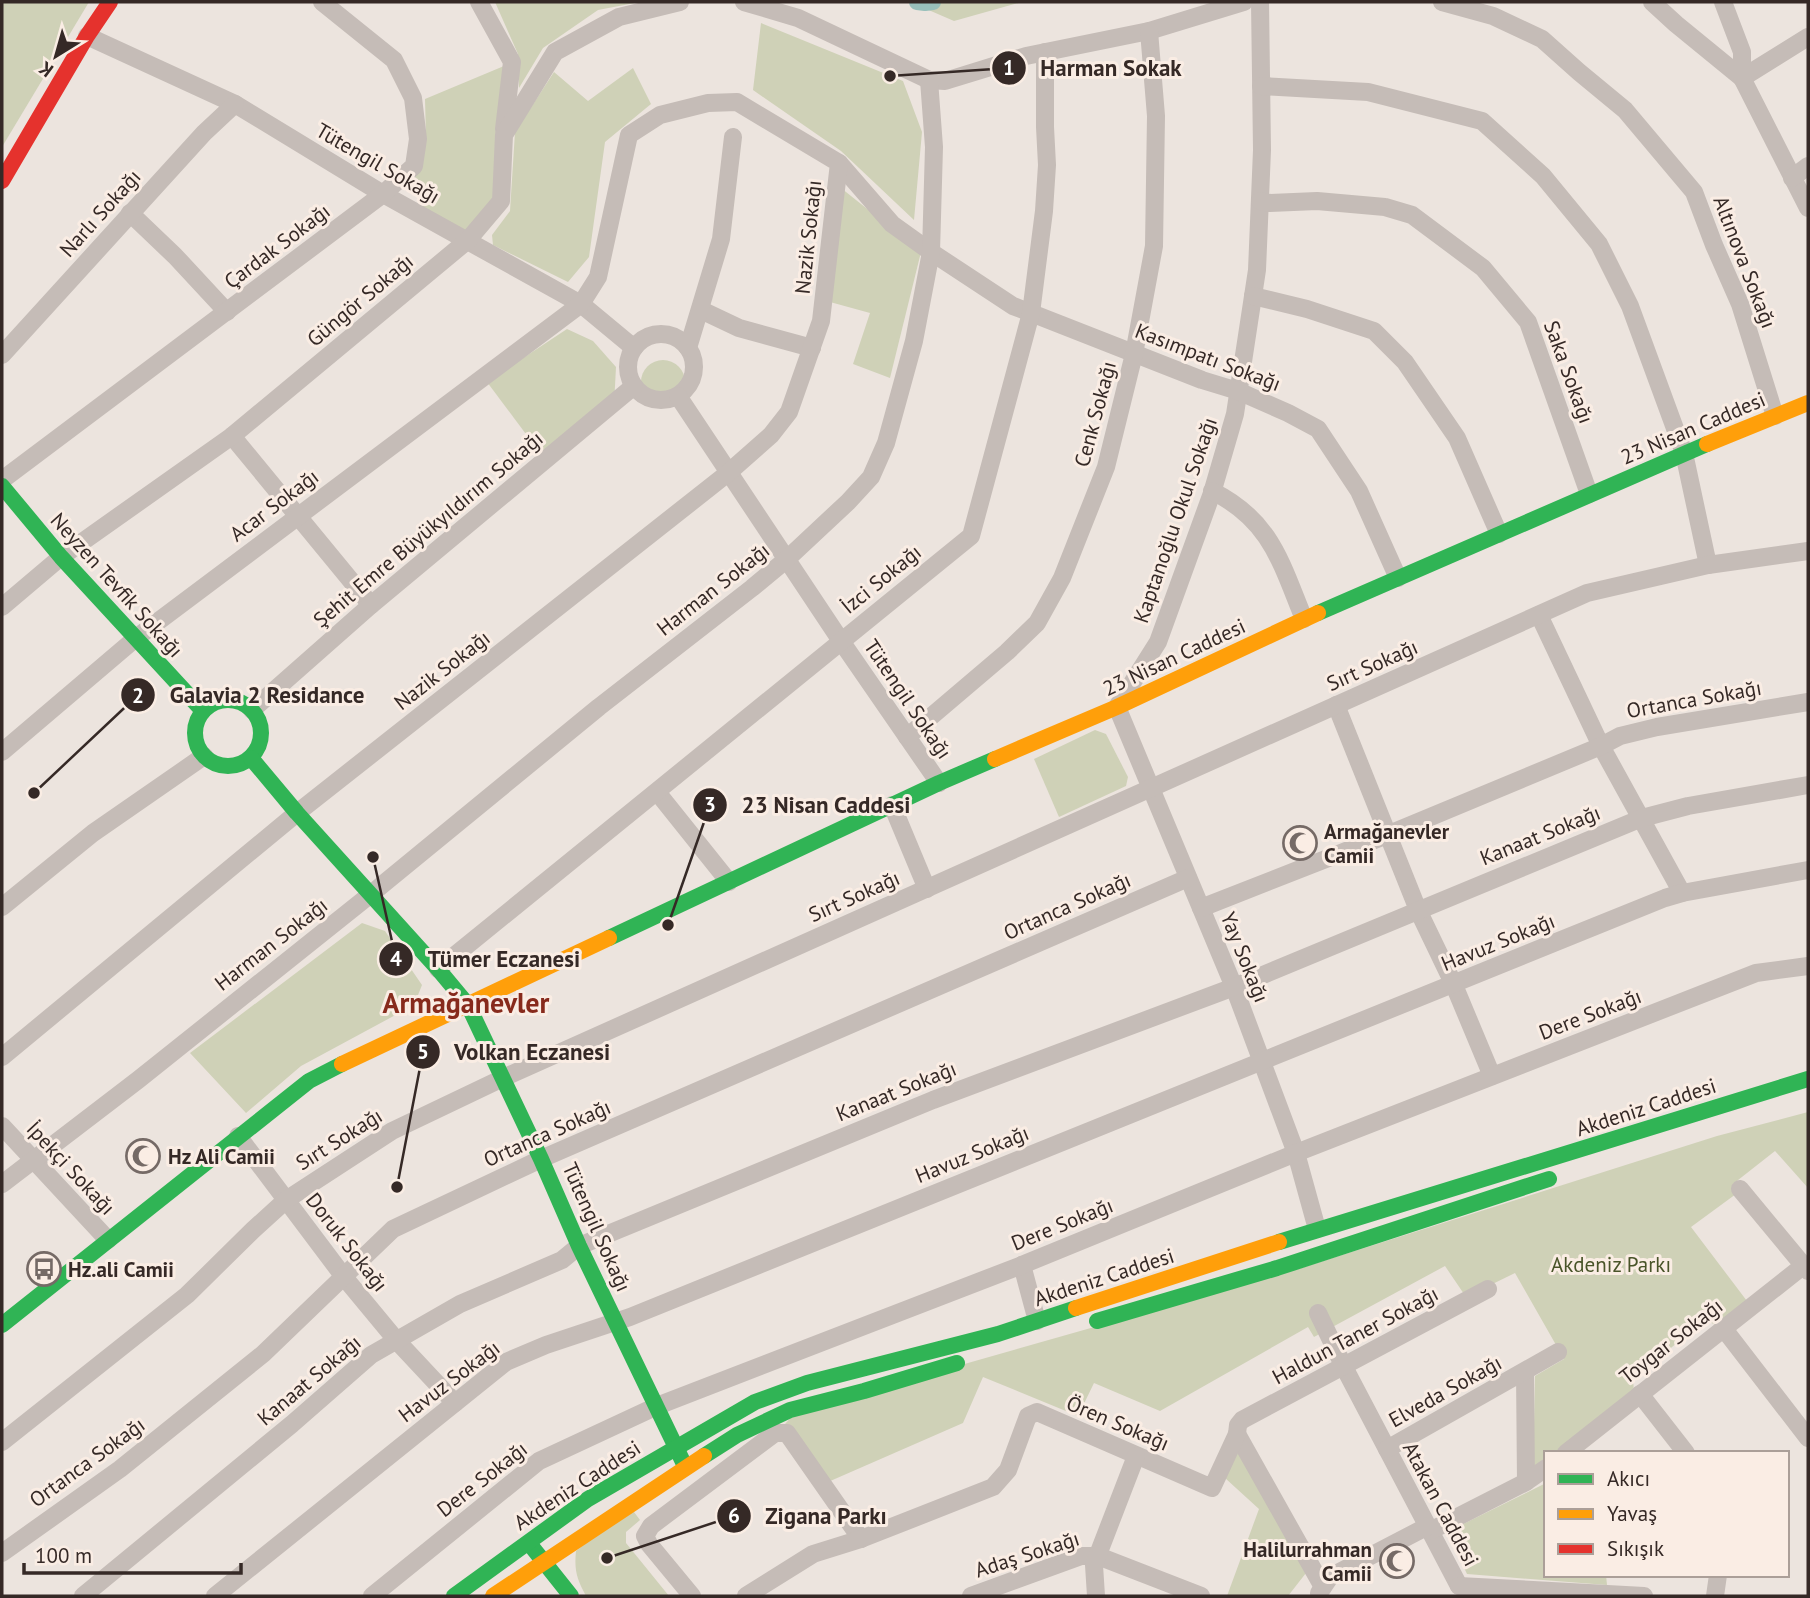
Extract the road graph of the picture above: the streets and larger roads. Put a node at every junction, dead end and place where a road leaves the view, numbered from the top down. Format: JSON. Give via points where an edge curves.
{"nodes":[{"id":1,"x":110,"y":2,"type":"edge"},
{"id":2,"x":322,"y":2,"type":"edge"},
{"id":3,"x":479,"y":2,"type":"edge"},
{"id":4,"x":680,"y":2,"type":"edge"},
{"id":5,"x":746,"y":2,"type":"edge"},
{"id":6,"x":1244,"y":2,"type":"edge"},
{"id":7,"x":1260,"y":2,"type":"edge"},
{"id":8,"x":1442,"y":2,"type":"edge"},
{"id":9,"x":1652,"y":2,"type":"edge"},
{"id":10,"x":1723,"y":2,"type":"edge"},
{"id":11,"x":1149,"y":31,"type":"junction"},
{"id":12,"x":87,"y":36,"type":"junction"},
{"id":13,"x":1808,"y":37,"type":"edge"},
{"id":14,"x":1045,"y":52,"type":"junction"},
{"id":15,"x":1742,"y":78,"type":"junction"},
{"id":16,"x":929,"y":80,"type":"junction"},
{"id":17,"x":1261,"y":86,"type":"junction"},
{"id":18,"x":235,"y":104,"type":"junction"},
{"id":19,"x":504,"y":135,"type":"junction"},
{"id":20,"x":733,"y":137,"type":"dead end"},
{"id":21,"x":839,"y":163,"type":"junction"},
{"id":22,"x":1808,"y":166,"type":"edge"},
{"id":23,"x":1792,"y":178,"type":"junction"},
{"id":24,"x":2,"y":181,"type":"edge"},
{"id":25,"x":383,"y":194,"type":"junction"},
{"id":26,"x":1260,"y":201,"type":"junction"},
{"id":27,"x":1808,"y":208,"type":"edge"},
{"id":28,"x":130,"y":213,"type":"junction"},
{"id":29,"x":468,"y":240,"type":"junction"},
{"id":30,"x":931,"y":252,"type":"junction"},
{"id":31,"x":1253,"y":296,"type":"junction"},
{"id":32,"x":581,"y":304,"type":"junction"},
{"id":33,"x":701,"y":310,"type":"junction"},
{"id":34,"x":227,"y":312,"type":"junction"},
{"id":35,"x":1031,"y":313,"type":"junction"},
{"id":36,"x":634,"y":348,"type":"junction"},
{"id":37,"x":688,"y":348,"type":"junction"},
{"id":38,"x":811,"y":348,"type":"junction"},
{"id":39,"x":1134,"y":354,"type":"junction"},
{"id":40,"x":2,"y":355,"type":"edge"},
{"id":41,"x":634,"y":386,"type":"junction"},
{"id":42,"x":1238,"y":391,"type":"junction"},
{"id":43,"x":678,"y":396,"type":"junction"},
{"id":44,"x":1808,"y":403,"type":"edge"},
{"id":45,"x":1775,"y":416,"type":"junction"},
{"id":46,"x":232,"y":436,"type":"junction"},
{"id":47,"x":1684,"y":453,"type":"junction"},
{"id":48,"x":728,"y":473,"type":"junction"},
{"id":49,"x":2,"y":483,"type":"edge"},
{"id":50,"x":1212,"y":491,"type":"junction"},
{"id":51,"x":1589,"y":494,"type":"junction"},
{"id":52,"x":298,"y":516,"type":"junction"},
{"id":53,"x":1499,"y":534,"type":"junction"},
{"id":54,"x":1808,"y":551,"type":"edge"},
{"id":55,"x":61,"y":557,"type":"junction"},
{"id":56,"x":787,"y":559,"type":"junction"},
{"id":57,"x":1708,"y":565,"type":"junction"},
{"id":58,"x":1398,"y":578,"type":"junction"},
{"id":59,"x":370,"y":606,"type":"junction"},
{"id":60,"x":2,"y":607,"type":"edge"},
{"id":61,"x":1539,"y":615,"type":"junction"},
{"id":62,"x":1304,"y":620,"type":"junction"},
{"id":63,"x":136,"y":638,"type":"junction"},
{"id":64,"x":841,"y":642,"type":"junction"},
{"id":65,"x":1808,"y":702,"type":"edge"},
{"id":66,"x":1336,"y":705,"type":"junction"},
{"id":67,"x":1117,"y":707,"type":"junction"},
{"id":68,"x":252,"y":710,"type":"junction"},
{"id":69,"x":203,"y":711,"type":"junction"},
{"id":70,"x":907,"y":737,"type":"junction"},
{"id":71,"x":1601,"y":746,"type":"junction"},
{"id":72,"x":2,"y":752,"type":"edge"},
{"id":73,"x":204,"y":756,"type":"junction"},
{"id":74,"x":251,"y":758,"type":"junction"},
{"id":75,"x":939,"y":783,"type":"junction"},
{"id":76,"x":1808,"y":785,"type":"edge"},
{"id":77,"x":1151,"y":788,"type":"junction"},
{"id":78,"x":657,"y":792,"type":"junction"},
{"id":79,"x":892,"y":805,"type":"junction"},
{"id":80,"x":297,"y":813,"type":"junction"},
{"id":81,"x":1642,"y":818,"type":"junction"},
{"id":82,"x":1387,"y":835,"type":"junction"},
{"id":83,"x":1808,"y":870,"type":"edge"},
{"id":84,"x":1188,"y":878,"type":"junction"},
{"id":85,"x":729,"y":882,"type":"junction"},
{"id":86,"x":927,"y":889,"type":"junction"},
{"id":87,"x":1682,"y":893,"type":"junction"},
{"id":88,"x":371,"y":894,"type":"junction"},
{"id":89,"x":2,"y":907,"type":"edge"},
{"id":90,"x":1201,"y":908,"type":"junction"},
{"id":91,"x":1418,"y":910,"type":"junction"},
{"id":92,"x":1808,"y":966,"type":"edge"},
{"id":93,"x":438,"y":970,"type":"junction"},
{"id":94,"x":1454,"y":985,"type":"junction"},
{"id":95,"x":1234,"y":987,"type":"junction"},
{"id":96,"x":468,"y":1005,"type":"junction"},
{"id":97,"x":2,"y":1058,"type":"edge"},
{"id":98,"x":1261,"y":1062,"type":"junction"},
{"id":99,"x":1492,"y":1076,"type":"junction"},
{"id":100,"x":503,"y":1078,"type":"junction"},
{"id":101,"x":1808,"y":1079,"type":"edge"},
{"id":102,"x":2,"y":1126,"type":"edge"},
{"id":103,"x":238,"y":1136,"type":"junction"},
{"id":104,"x":1296,"y":1153,"type":"junction"},
{"id":105,"x":32,"y":1160,"type":"junction"},
{"id":106,"x":541,"y":1160,"type":"junction"},
{"id":107,"x":1570,"y":1173,"type":"dead end"},
{"id":108,"x":2,"y":1184,"type":"edge"},
{"id":109,"x":1741,"y":1189,"type":"dead end"},
{"id":110,"x":286,"y":1200,"type":"junction"},
{"id":111,"x":1317,"y":1229,"type":"junction"},
{"id":112,"x":108,"y":1240,"type":"junction"},
{"id":113,"x":579,"y":1246,"type":"junction"},
{"id":114,"x":1022,"y":1265,"type":"junction"},
{"id":115,"x":1806,"y":1269,"type":"edge"},
{"id":116,"x":344,"y":1277,"type":"junction"},
{"id":117,"x":1488,"y":1290,"type":"dead end"},
{"id":118,"x":1318,"y":1313,"type":"dead end"},
{"id":119,"x":1037,"y":1321,"type":"junction"},
{"id":120,"x":615,"y":1322,"type":"junction"},
{"id":121,"x":1087,"y":1324,"type":"dead end"},
{"id":122,"x":2,"y":1325,"type":"edge"},
{"id":123,"x":1724,"y":1329,"type":"junction"},
{"id":124,"x":397,"y":1341,"type":"junction"},
{"id":125,"x":1558,"y":1352,"type":"dead end"},
{"id":126,"x":968,"y":1359,"type":"dead end"},
{"id":127,"x":1344,"y":1367,"type":"junction"},
{"id":128,"x":1525,"y":1372,"type":"junction"},
{"id":129,"x":1640,"y":1394,"type":"junction"},
{"id":130,"x":455,"y":1404,"type":"junction"},
{"id":131,"x":657,"y":1406,"type":"junction"},
{"id":132,"x":1240,"y":1427,"type":"junction"},
{"id":133,"x":1808,"y":1438,"type":"edge"},
{"id":134,"x":2,"y":1442,"type":"edge"},
{"id":135,"x":676,"y":1448,"type":"junction"},
{"id":136,"x":1387,"y":1449,"type":"junction"},
{"id":137,"x":1569,"y":1451,"type":"edge"},
{"id":138,"x":1684,"y":1451,"type":"edge"},
{"id":139,"x":1136,"y":1456,"type":"junction"},
{"id":140,"x":685,"y":1467,"type":"junction"},
{"id":141,"x":1544,"y":1469,"type":"edge"},
{"id":142,"x":1526,"y":1482,"type":"junction"},
{"id":143,"x":1429,"y":1529,"type":"junction"},
{"id":144,"x":861,"y":1539,"type":"junction"},
{"id":145,"x":527,"y":1541,"type":"junction"},
{"id":146,"x":568,"y":1545,"type":"junction"},
{"id":147,"x":2,"y":1553,"type":"edge"},
{"id":148,"x":1098,"y":1556,"type":"junction"},
{"id":149,"x":543,"y":1562,"type":"junction"},
{"id":150,"x":1612,"y":1577,"type":"edge"},
{"id":151,"x":1717,"y":1577,"type":"edge"},
{"id":152,"x":1320,"y":1591,"type":"edge"},
{"id":153,"x":1455,"y":1591,"type":"edge"},
{"id":154,"x":568,"y":1592,"type":"edge"},
{"id":155,"x":1614,"y":1595,"type":"edge"},
{"id":156,"x":83,"y":1596,"type":"edge"},
{"id":157,"x":215,"y":1596,"type":"edge"},
{"id":158,"x":372,"y":1596,"type":"edge"},
{"id":159,"x":454,"y":1596,"type":"edge"},
{"id":160,"x":493,"y":1596,"type":"edge"},
{"id":161,"x":692,"y":1596,"type":"edge"},
{"id":162,"x":746,"y":1596,"type":"edge"},
{"id":163,"x":971,"y":1596,"type":"edge"},
{"id":164,"x":1096,"y":1596,"type":"edge"},
{"id":165,"x":1201,"y":1596,"type":"edge"},
{"id":166,"x":1644,"y":1596,"type":"edge"},
{"id":167,"x":1716,"y":1596,"type":"edge"}],
"edges":[{"from":1,"to":12,"type":"street"},
{"from":2,"to":25,"type":"street","name":"Çardak Sokağı","via":[[394,60],[413,98],[418,139],[414,166]]},
{"from":3,"to":19,"type":"street","via":[[512,62]]},
{"from":4,"to":19,"type":"street","name":"Güngör Sokağı","via":[[620,17],[555,52]]},
{"from":5,"to":16,"type":"street","via":[[798,18]]},
{"from":6,"to":11,"type":"street"},
{"from":7,"to":17,"type":"street","name":"Kaptanoğlu Okul Sokağı"},
{"from":8,"to":45,"type":"street","name":"Altınova Sokağı","via":[[1493,16],[1542,38],[1625,110],[1694,192],[1740,304]]},
{"from":9,"to":15,"type":"street"},
{"from":10,"to":15,"type":"street","via":[[1742,52]]},
{"from":11,"to":14,"type":"street"},
{"from":11,"to":39,"type":"street","name":"Cenk Sokağı","via":[[1156,116],[1154,246]]},
{"from":12,"to":18,"type":"street","name":"Tütengil Sokağı"},
{"from":12,"to":24,"type":"street"},
{"from":13,"to":15,"type":"street"},
{"from":14,"to":16,"type":"street","via":[[945,81]]},
{"from":14,"to":35,"type":"street","name":"İzci Sokağı","via":[[1046,177]]},
{"from":15,"to":23,"type":"street"},
{"from":16,"to":30,"type":"street","name":"Harman Sokağı","via":[[934,147]]},
{"from":17,"to":26,"type":"street","name":"Kaptanoğlu Okul Sokağı"},
{"from":17,"to":47,"type":"street","via":[[1368,92],[1482,121],[1543,176],[1599,244],[1630,306]]},
{"from":18,"to":25,"type":"street","name":"Tütengil Sokağı"},
{"from":18,"to":28,"type":"street","name":"Narlı Sokağı"},
{"from":19,"to":29,"type":"street","name":"Güngör Sokağı","via":[[501,201]]},
{"from":20,"to":33,"type":"street","via":[[721,239]]},
{"from":21,"to":30,"type":"street","via":[[892,224]]},
{"from":21,"to":32,"type":"street","name":"Nazik Sokağı","via":[[737,102],[708,103],[660,115],[629,135],[598,277]]},
{"from":21,"to":38,"type":"street","name":"Nazik Sokağı","via":[[821,321]]},
{"from":22,"to":23,"type":"street"},
{"from":23,"to":27,"type":"street"},
{"from":25,"to":29,"type":"street","name":"Tütengil Sokağı"},
{"from":25,"to":34,"type":"street","name":"Çardak Sokağı"},
{"from":26,"to":31,"type":"street","name":"Kaptanoğlu Okul Sokağı"},
{"from":26,"to":51,"type":"street","name":"Saka Sokağı","via":[[1385,207],[1412,215],[1483,268],[1528,322]]},
{"from":28,"to":34,"type":"street"},
{"from":28,"to":40,"type":"street","name":"Narlı Sokağı"},
{"from":29,"to":32,"type":"street","name":"Tütengil Sokağı"},
{"from":29,"to":46,"type":"street","name":"Güngör Sokağı"},
{"from":30,"to":35,"type":"street","name":"Kasımpatı Sokağı"},
{"from":30,"to":56,"type":"street","name":"Harman Sokağı","via":[[910,354],[872,477]]},
{"from":31,"to":42,"type":"street","name":"Kaptanoğlu Okul Sokağı"},
{"from":31,"to":53,"type":"street","via":[[1374,331],[1405,362],[1457,438]]},
{"from":32,"to":36,"type":"street","name":"Tütengil Sokağı"},
{"from":32,"to":52,"type":"street","name":"Acar Sokağı"},
{"from":33,"to":37,"type":"street"},
{"from":33,"to":38,"type":"street","via":[[739,328]]},
{"from":34,"to":49,"type":"street","name":"Çardak Sokağı"},
{"from":35,"to":39,"type":"street","name":"Kasımpatı Sokağı"},
{"from":35,"to":64,"type":"street","name":"İzci Sokağı","via":[[971,536]]},
{"from":36,"to":37,"type":"street","via":[[658,334],[670,335]]},
{"from":36,"to":41,"type":"street","via":[[628,370]]},
{"from":37,"to":43,"type":"street","via":[[692,379]]},
{"from":38,"to":48,"type":"street","name":"Nazik Sokağı","via":[[789,412],[771,435]]},
{"from":39,"to":42,"type":"street","name":"Kasımpatı Sokağı"},
{"from":39,"to":70,"type":"street","name":"Cenk Sokağı","via":[[1106,467],[1062,578],[1037,623]]},
{"from":41,"to":43,"type":"street","via":[[653,399]]},
{"from":41,"to":59,"type":"street","name":"Şehit Emre Büyükyıldırım Sokağı"},
{"from":42,"to":50,"type":"street","name":"Kaptanoğlu Okul Sokağı"},
{"from":42,"to":58,"type":"street","name":"Kasımpatı Sokağı","via":[[1318,429],[1359,491]]},
{"from":43,"to":48,"type":"street","name":"Tütengil Sokağı"},
{"from":44,"to":45,"type":"street","name":"23 Nisan Caddesi"},
{"from":45,"to":47,"type":"street","name":"23 Nisan Caddesi"},
{"from":46,"to":52,"type":"street"},
{"from":46,"to":55,"type":"street","name":"Güngör Sokağı"},
{"from":47,"to":51,"type":"street","name":"23 Nisan Caddesi"},
{"from":47,"to":57,"type":"street"},
{"from":48,"to":56,"type":"street","name":"Tütengil Sokağı"},
{"from":48,"to":80,"type":"street","name":"Nazik Sokağı"},
{"from":49,"to":55,"type":"street","name":"Neyzen Tevfik Sokağı"},
{"from":50,"to":62,"type":"street","via":[[1252,517],[1274,546]]},
{"from":50,"to":67,"type":"street","name":"Kaptanoğlu Okul Sokağı","via":[[1158,642]]},
{"from":51,"to":53,"type":"street","name":"23 Nisan Caddesi"},
{"from":52,"to":59,"type":"street"},
{"from":52,"to":63,"type":"street","name":"Acar Sokağı"},
{"from":53,"to":58,"type":"street","name":"23 Nisan Caddesi"},
{"from":54,"to":57,"type":"street","name":"Sırt Sokağı"},
{"from":55,"to":60,"type":"street","name":"Güngör Sokağı"},
{"from":55,"to":63,"type":"street","name":"Neyzen Tevfik Sokağı"},
{"from":56,"to":64,"type":"street","name":"Tütengil Sokağı"},
{"from":56,"to":88,"type":"street","name":"Harman Sokağı"},
{"from":57,"to":61,"type":"street","name":"Sırt Sokağı","via":[[1587,593]]},
{"from":58,"to":62,"type":"street","name":"23 Nisan Caddesi"},
{"from":59,"to":68,"type":"street","name":"Şehit Emre Büyükyıldırım Sokağı"},
{"from":61,"to":66,"type":"street","name":"Sırt Sokağı"},
{"from":61,"to":71,"type":"street"},
{"from":62,"to":67,"type":"street","name":"23 Nisan Caddesi"},
{"from":63,"to":69,"type":"street","name":"Neyzen Tevfik Sokağı"},
{"from":63,"to":72,"type":"street","name":"Acar Sokağı"},
{"from":64,"to":70,"type":"street","name":"Tütengil Sokağı"},
{"from":64,"to":78,"type":"street","name":"İzci Sokağı"},
{"from":65,"to":71,"type":"street","name":"Ortanca Sokağı","via":[[1645,730]]},
{"from":66,"to":77,"type":"street","name":"Sırt Sokağı"},
{"from":66,"to":82,"type":"street"},
{"from":67,"to":75,"type":"street","name":"23 Nisan Caddesi"},
{"from":67,"to":77,"type":"street","name":"Yay Sokağı"},
{"from":68,"to":69,"type":"street","via":[[243,703],[221,700]]},
{"from":68,"to":74,"type":"street","via":[[262,729]]},
{"from":69,"to":73,"type":"street","via":[[195,739]]},
{"from":70,"to":75,"type":"street","name":"Tütengil Sokağı"},
{"from":71,"to":81,"type":"street"},
{"from":71,"to":82,"type":"street","name":"Ortanca Sokağı"},
{"from":73,"to":74,"type":"street","via":[[222,766]]},
{"from":73,"to":89,"type":"street","via":[[93,833]]},
{"from":74,"to":80,"type":"street"},
{"from":75,"to":79,"type":"street","name":"23 Nisan Caddesi"},
{"from":76,"to":81,"type":"street","name":"Kanaat Sokağı"},
{"from":77,"to":84,"type":"street","name":"Yay Sokağı"},
{"from":77,"to":86,"type":"street","name":"Sırt Sokağı"},
{"from":78,"to":85,"type":"street"},
{"from":78,"to":93,"type":"street","name":"İzci Sokağı"},
{"from":79,"to":85,"type":"street","name":"23 Nisan Caddesi"},
{"from":79,"to":86,"type":"street"},
{"from":80,"to":88,"type":"street"},
{"from":80,"to":97,"type":"street","name":"Nazik Sokağı"},
{"from":81,"to":87,"type":"street"},
{"from":81,"to":91,"type":"street","name":"Kanaat Sokağı"},
{"from":82,"to":90,"type":"street","name":"Ortanca Sokağı"},
{"from":82,"to":91,"type":"street"},
{"from":83,"to":87,"type":"street","name":"Havuz Sokağı"},
{"from":84,"to":90,"type":"street","name":"Yay Sokağı"},
{"from":84,"to":106,"type":"street","name":"Ortanca Sokağı"},
{"from":85,"to":96,"type":"street","name":"23 Nisan Caddesi"},
{"from":86,"to":100,"type":"street","name":"Sırt Sokağı"},
{"from":87,"to":94,"type":"street","name":"Havuz Sokağı"},
{"from":88,"to":93,"type":"street"},
{"from":88,"to":105,"type":"street","name":"Harman Sokağı"},
{"from":90,"to":95,"type":"street","name":"Yay Sokağı"},
{"from":91,"to":94,"type":"street"},
{"from":91,"to":95,"type":"street","name":"Kanaat Sokağı"},
{"from":92,"to":99,"type":"street","name":"Dere Sokağı","via":[[1756,973]]},
{"from":93,"to":96,"type":"street"},
{"from":94,"to":98,"type":"street","name":"Havuz Sokağı"},
{"from":94,"to":99,"type":"street"},
{"from":95,"to":98,"type":"street","name":"Yay Sokağı"},
{"from":95,"to":113,"type":"street","name":"Kanaat Sokağı","via":[[933,1100]]},
{"from":96,"to":100,"type":"street","name":"Tütengil Sokağı"},
{"from":96,"to":103,"type":"street","name":"23 Nisan Caddesi","via":[[331,1069]]},
{"from":98,"to":104,"type":"street","name":"Yay Sokağı"},
{"from":98,"to":120,"type":"street","name":"Havuz Sokağı"},
{"from":99,"to":104,"type":"street","name":"Dere Sokağı"},
{"from":100,"to":106,"type":"street","name":"Tütengil Sokağı"},
{"from":100,"to":110,"type":"street","name":"Sırt Sokağı","via":[[392,1131]]},
{"from":101,"to":111,"type":"street","name":"Akdeniz Caddesi"},
{"from":102,"to":105,"type":"street","name":"İpekçi Sokağı"},
{"from":103,"to":110,"type":"street","name":"Doruk Sokağı"},
{"from":103,"to":112,"type":"street","name":"23 Nisan Caddesi"},
{"from":104,"to":111,"type":"street","name":"Yay Sokağı"},
{"from":104,"to":114,"type":"street","name":"Dere Sokağı"},
{"from":105,"to":108,"type":"street","name":"Harman Sokağı"},
{"from":105,"to":112,"type":"street","name":"İpekçi Sokağı"},
{"from":106,"to":113,"type":"street","name":"Tütengil Sokağı"},
{"from":106,"to":116,"type":"street","name":"Ortanca Sokağı","via":[[393,1229]]},
{"from":107,"to":121,"type":"street","name":"Akdeniz Caddesi"},
{"from":109,"to":115,"type":"street"},
{"from":110,"to":116,"type":"street","name":"Doruk Sokağı"},
{"from":110,"to":134,"type":"street","name":"Sırt Sokağı","via":[[187,1295]]},
{"from":111,"to":119,"type":"street","name":"Akdeniz Caddesi"},
{"from":112,"to":122,"type":"street","name":"23 Nisan Caddesi"},
{"from":113,"to":120,"type":"street","name":"Tütengil Sokağı"},
{"from":113,"to":124,"type":"street","name":"Kanaat Sokağı","via":[[562,1261],[460,1304]]},
{"from":114,"to":119,"type":"street"},
{"from":114,"to":131,"type":"street","name":"Dere Sokağı"},
{"from":115,"to":123,"type":"street","name":"Toygar Sokağı"},
{"from":116,"to":124,"type":"street","name":"Doruk Sokağı"},
{"from":116,"to":147,"type":"street","name":"Ortanca Sokağı","via":[[263,1354],[120,1469]]},
{"from":117,"to":127,"type":"street","name":"Haldun Taner Sokağı"},
{"from":118,"to":127,"type":"street","name":"Atakan Caddesi"},
{"from":119,"to":135,"type":"street","name":"Akdeniz Caddesi","via":[[807,1383],[754,1402]]},
{"from":120,"to":130,"type":"street","name":"Havuz Sokağı","via":[[506,1362]]},
{"from":120,"to":131,"type":"street","name":"Tütengil Sokağı"},
{"from":123,"to":129,"type":"street","name":"Toygar Sokağı"},
{"from":123,"to":133,"type":"street"},
{"from":124,"to":130,"type":"street","name":"Doruk Sokağı"},
{"from":124,"to":156,"type":"street","name":"Kanaat Sokağı","via":[[371,1355]]},
{"from":125,"to":128,"type":"street","name":"Elveda Sokağı"},
{"from":126,"to":140,"type":"street","via":[[790,1410]]},
{"from":127,"to":132,"type":"street","name":"Haldun Taner Sokağı"},
{"from":127,"to":136,"type":"street","name":"Atakan Caddesi"},
{"from":128,"to":136,"type":"street","name":"Elveda Sokağı"},
{"from":128,"to":142,"type":"street","name":"Elveda Sokağı"},
{"from":129,"to":137,"type":"street","name":"Toygar Sokağı"},
{"from":129,"to":138,"type":"street"},
{"from":130,"to":157,"type":"street","name":"Havuz Sokağı"},
{"from":131,"to":135,"type":"street","name":"Tütengil Sokağı"},
{"from":131,"to":158,"type":"street","name":"Dere Sokağı","via":[[539,1461]]},
{"from":132,"to":139,"type":"street","name":"Ören Sokağı","via":[[1212,1488]]},
{"from":132,"to":152,"type":"street"},
{"from":135,"to":140,"type":"street","name":"Tütengil Sokağı"},
{"from":135,"to":145,"type":"street","name":"Akdeniz Caddesi"},
{"from":136,"to":143,"type":"street","name":"Atakan Caddesi"},
{"from":139,"to":144,"type":"street","name":"Ören Sokağı","via":[[1037,1412],[1028,1416],[1008,1470],[993,1487]]},
{"from":139,"to":148,"type":"street"},
{"from":140,"to":146,"type":"street"},
{"from":141,"to":142,"type":"street"},
{"from":142,"to":143,"type":"street"},
{"from":143,"to":152,"type":"street","via":[[1330,1577]]},
{"from":143,"to":153,"type":"street","name":"Atakan Caddesi"},
{"from":144,"to":161,"type":"street","via":[[787,1433],[775,1433],[651,1526],[645,1536]]},
{"from":144,"to":162,"type":"street","name":"Ören Sokağı","via":[[813,1554]]},
{"from":145,"to":149,"type":"street"},
{"from":145,"to":159,"type":"street","name":"Akdeniz Caddesi"},
{"from":146,"to":149,"type":"street"},
{"from":146,"to":154,"type":"street"},
{"from":148,"to":163,"type":"street","name":"Adaş Sokağı","via":[[1081,1556]]},
{"from":148,"to":164,"type":"street","via":[[1094,1565]]},
{"from":148,"to":165,"type":"street"},
{"from":149,"to":154,"type":"street"},
{"from":149,"to":160,"type":"street"},
{"from":150,"to":155,"type":"street"},
{"from":151,"to":167,"type":"street"},
{"from":153,"to":155,"type":"street","name":"Atakan Caddesi"},
{"from":155,"to":166,"type":"street","name":"Atakan Caddesi"}]}
